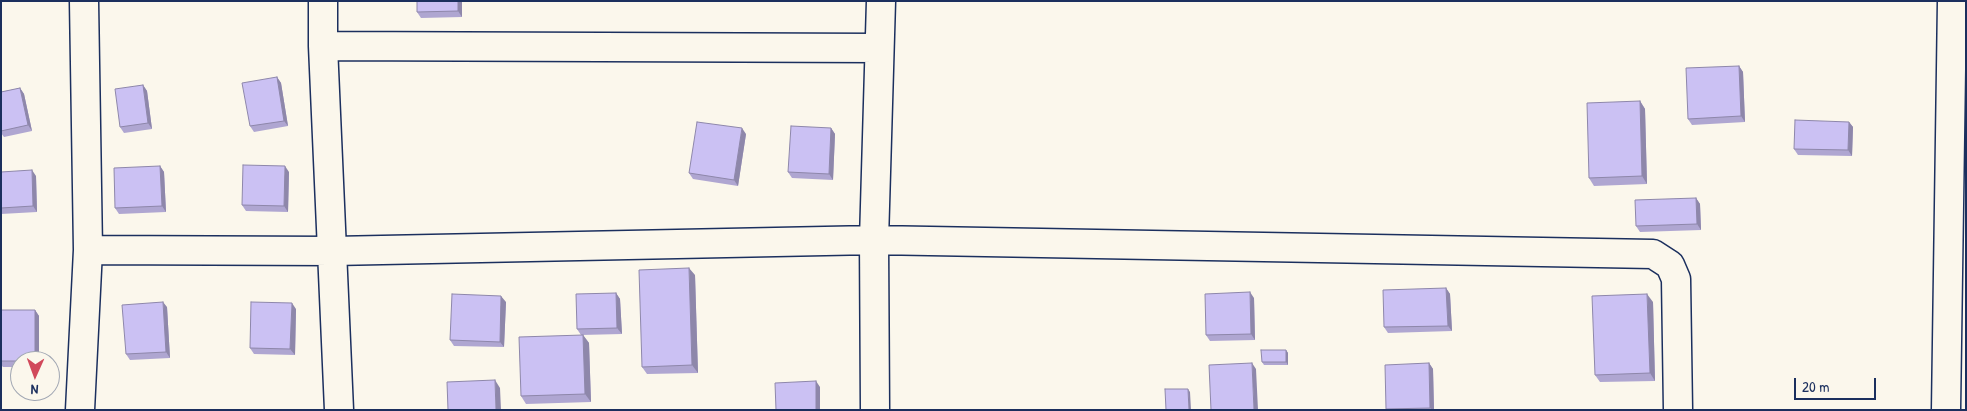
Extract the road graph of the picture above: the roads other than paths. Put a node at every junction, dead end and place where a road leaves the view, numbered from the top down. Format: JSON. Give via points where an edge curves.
{"nodes":[{"id":1,"x":84,"y":1,"type":"edge"},
{"id":2,"x":323,"y":1,"type":"edge"},
{"id":3,"x":881,"y":1,"type":"edge"},
{"id":4,"x":1952,"y":1,"type":"edge"},
{"id":5,"x":323,"y":46,"type":"junction"},
{"id":6,"x":879,"y":48,"type":"junction"},
{"id":7,"x":874,"y":240,"type":"junction"},
{"id":8,"x":88,"y":250,"type":"junction"},
{"id":9,"x":333,"y":251,"type":"junction"},
{"id":10,"x":80,"y":410,"type":"edge"},
{"id":11,"x":339,"y":410,"type":"edge"},
{"id":12,"x":875,"y":410,"type":"edge"},
{"id":13,"x":1678,"y":410,"type":"edge"},
{"id":14,"x":1946,"y":410,"type":"edge"}],
"edges":[{"from":1,"to":8,"type":"street"},
{"from":2,"to":5,"type":"street"},
{"from":3,"to":6,"type":"street"},
{"from":4,"to":14,"type":"street"},
{"from":5,"to":6,"type":"street"},
{"from":5,"to":9,"type":"street"},
{"from":6,"to":7,"type":"street"},
{"from":7,"to":9,"type":"street"},
{"from":7,"to":12,"type":"street"},
{"from":7,"to":13,"type":"street","via":[[1653,254],[1670,265],[1676,279]]},
{"from":8,"to":9,"type":"street"},
{"from":8,"to":10,"type":"street"},
{"from":9,"to":11,"type":"street"}]}
